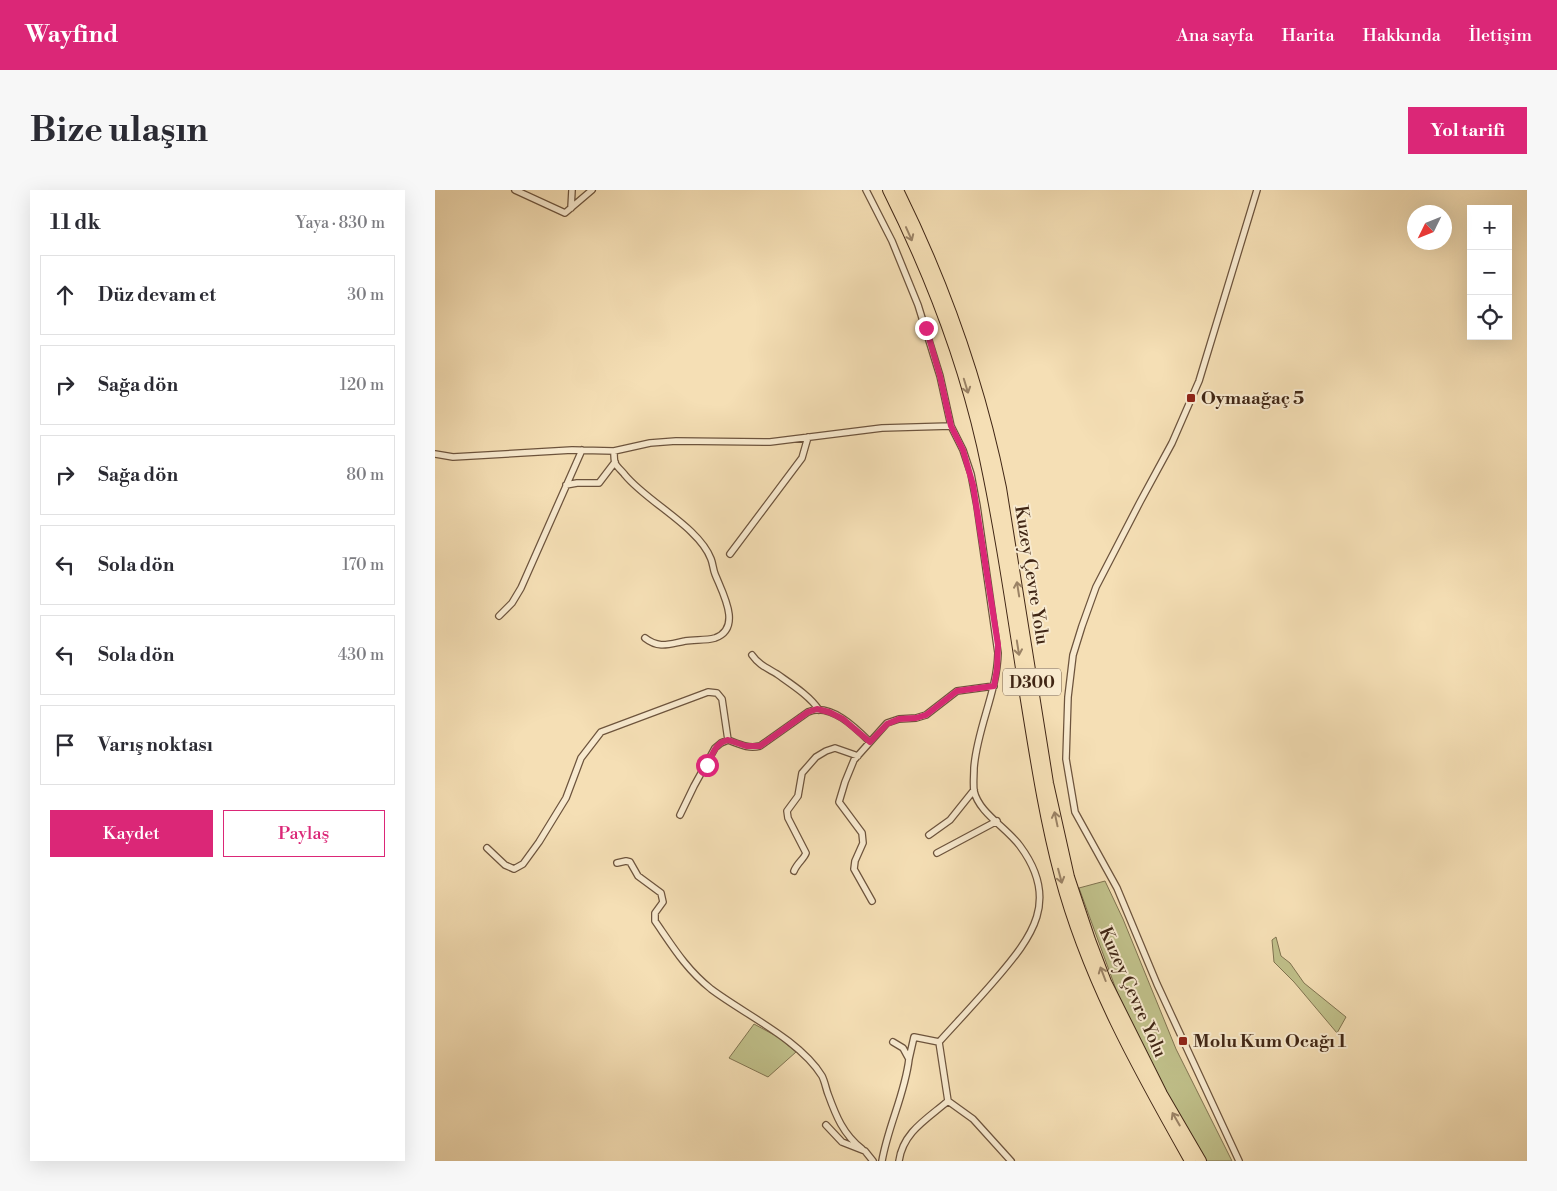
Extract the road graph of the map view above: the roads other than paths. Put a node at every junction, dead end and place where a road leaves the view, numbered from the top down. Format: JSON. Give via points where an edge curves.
{"nodes":[{"id":1,"x":515,"y":190,"type":"edge"},
{"id":2,"x":573,"y":190,"type":"edge"},
{"id":3,"x":592,"y":190,"type":"edge"},
{"id":4,"x":866,"y":190,"type":"edge"},
{"id":5,"x":887,"y":190,"type":"edge"},
{"id":6,"x":898,"y":190,"type":"edge"},
{"id":7,"x":1257,"y":190,"type":"edge"},
{"id":8,"x":571,"y":208,"type":"junction"},
{"id":9,"x":951,"y":426,"type":"junction"},
{"id":10,"x":808,"y":437,"type":"junction"},
{"id":11,"x":581,"y":450,"type":"junction"},
{"id":12,"x":614,"y":451,"type":"junction"},
{"id":13,"x":435,"y":454,"type":"edge"},
{"id":14,"x":615,"y":462,"type":"junction"},
{"id":15,"x":566,"y":485,"type":"junction"},
{"id":16,"x":730,"y":554,"type":"dead end"},
{"id":17,"x":499,"y":616,"type":"dead end"},
{"id":18,"x":645,"y":638,"type":"dead end"},
{"id":19,"x":752,"y":655,"type":"dead end"},
{"id":20,"x":994,"y":686,"type":"junction"},
{"id":21,"x":819,"y":710,"type":"junction"},
{"id":22,"x":728,"y":740,"type":"junction"},
{"id":23,"x":870,"y":742,"type":"junction"},
{"id":24,"x":858,"y":756,"type":"junction"},
{"id":25,"x":974,"y":790,"type":"junction"},
{"id":26,"x":680,"y":815,"type":"dead end"},
{"id":27,"x":997,"y":822,"type":"junction"},
{"id":28,"x":929,"y":835,"type":"dead end"},
{"id":29,"x":487,"y":848,"type":"dead end"},
{"id":30,"x":937,"y":853,"type":"dead end"},
{"id":31,"x":617,"y":863,"type":"dead end"},
{"id":32,"x":794,"y":871,"type":"dead end"},
{"id":33,"x":872,"y":901,"type":"dead end"},
{"id":34,"x":893,"y":1042,"type":"dead end"},
{"id":35,"x":939,"y":1042,"type":"junction"},
{"id":36,"x":909,"y":1058,"type":"junction"},
{"id":37,"x":948,"y":1101,"type":"junction"},
{"id":38,"x":826,"y":1126,"type":"dead end"},
{"id":39,"x":862,"y":1149,"type":"junction"},
{"id":40,"x":873,"y":1161,"type":"edge"},
{"id":41,"x":882,"y":1161,"type":"edge"},
{"id":42,"x":899,"y":1161,"type":"edge"},
{"id":43,"x":1011,"y":1161,"type":"edge"},
{"id":44,"x":1190,"y":1161,"type":"edge"},
{"id":45,"x":1201,"y":1161,"type":"edge"},
{"id":46,"x":1239,"y":1161,"type":"edge"}],
"edges":[{"from":1,"to":8,"type":"street","via":[[565,213]]},
{"from":2,"to":8,"type":"street"},
{"from":3,"to":8,"type":"street"},
{"from":4,"to":9,"type":"street","via":[[892,241],[918,305],[940,376]]},
{"from":5,"to":44,"type":"highway","name":"Kuzey Çevre Yolu","number":"D300","one_way":true,"via":[[931,287],[958,361],[980,436],[992,492],[1039,786],[1060,878],[1097,985],[1122,1038]]},
{"from":45,"to":6,"type":"highway","name":"Kuzey Çevre Yolu","number":"D300","one_way":true,"via":[[1162,1094],[1106,982],[1069,877],[1048,783],[993,448],[952,313]]},
{"from":7,"to":46,"type":"street","via":[[1199,381],[1173,443],[1096,587],[1082,626],[1073,656],[1066,759],[1075,812],[1117,888],[1157,984]]},
{"from":9,"to":10,"type":"street","via":[[882,428]]},
{"from":9,"to":20,"type":"street","via":[[976,495],[998,645]]},
{"from":10,"to":12,"type":"street","via":[[755,443],[660,442]]},
{"from":10,"to":16,"type":"street","via":[[802,458]]},
{"from":11,"to":12,"type":"street"},
{"from":11,"to":13,"type":"street","via":[[453,457]]},
{"from":11,"to":15,"type":"street"},
{"from":12,"to":14,"type":"street"},
{"from":14,"to":15,"type":"street","via":[[599,482]]},
{"from":14,"to":18,"type":"street","via":[[632,483],[700,541],[711,559],[729,612],[725,630],[713,638],[665,646]]},
{"from":15,"to":17,"type":"street","via":[[521,588]]},
{"from":19,"to":21,"type":"street","via":[[763,667],[811,700]]},
{"from":20,"to":23,"type":"street","via":[[957,691],[926,715],[887,724]]},
{"from":20,"to":25,"type":"street","via":[[979,737]]},
{"from":21,"to":22,"type":"street","via":[[808,712],[760,746],[746,746]]},
{"from":21,"to":23,"type":"street","via":[[843,719]]},
{"from":22,"to":26,"type":"street","via":[[715,748]]},
{"from":22,"to":29,"type":"street","via":[[722,699],[711,691],[601,732],[581,758],[566,798],[523,864],[514,869]]},
{"from":23,"to":24,"type":"street"},
{"from":24,"to":32,"type":"street","via":[[838,749],[829,750],[816,757],[802,773],[798,796],[787,811],[807,852]]},
{"from":24,"to":33,"type":"street","via":[[839,802],[862,833],[863,843],[854,869]]},
{"from":25,"to":27,"type":"street","via":[[983,809]]},
{"from":25,"to":28,"type":"street","via":[[950,820]]},
{"from":27,"to":30,"type":"street"},
{"from":27,"to":35,"type":"street","via":[[1018,843],[1034,868],[1039,890],[1036,921],[1010,963]]},
{"from":31,"to":39,"type":"street","via":[[630,862],[638,876],[661,893],[663,902],[655,918],[684,963],[711,989],[787,1041],[816,1069],[841,1125]]},
{"from":34,"to":36,"type":"street","via":[[903,1048]]},
{"from":35,"to":36,"type":"street","via":[[914,1037]]},
{"from":35,"to":37,"type":"street"},
{"from":36,"to":41,"type":"street","via":[[900,1103],[888,1133]]},
{"from":37,"to":42,"type":"street","via":[[909,1135],[902,1145]]},
{"from":37,"to":43,"type":"street","via":[[973,1119]]},
{"from":38,"to":39,"type":"street","via":[[842,1142]]},
{"from":39,"to":40,"type":"street"}]}
